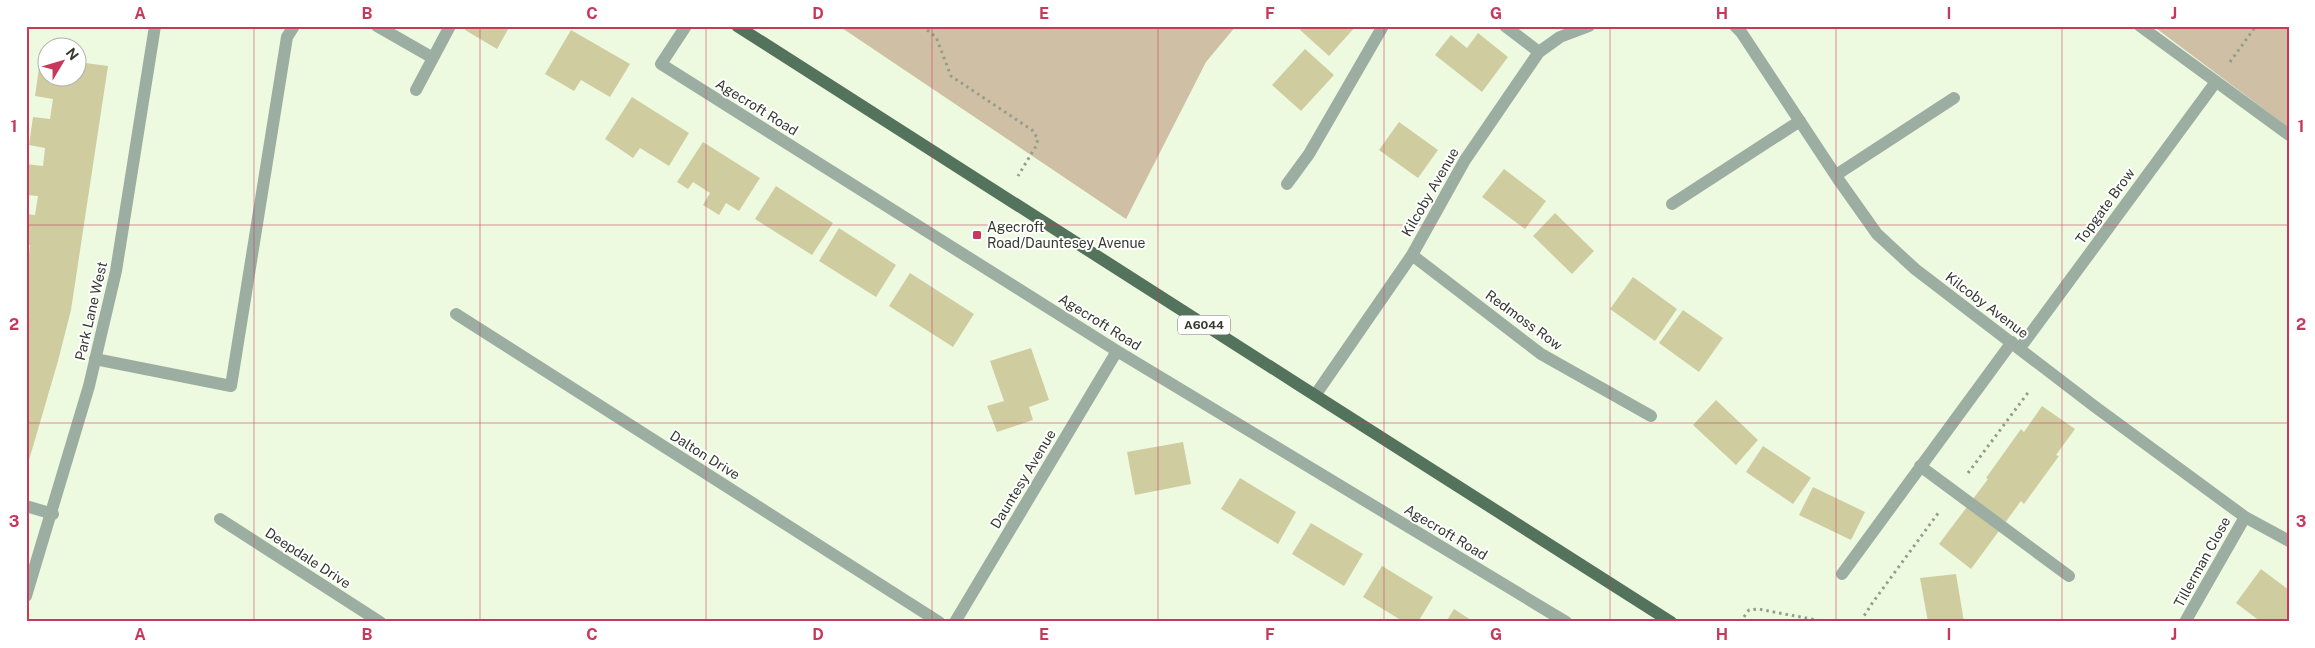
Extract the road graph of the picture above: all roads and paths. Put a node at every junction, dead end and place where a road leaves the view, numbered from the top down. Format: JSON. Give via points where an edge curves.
{"nodes":[{"id":1,"x":154,"y":26,"type":"edge"},
{"id":2,"x":294,"y":26,"type":"edge"},
{"id":3,"x":377,"y":26,"type":"edge"},
{"id":4,"x":450,"y":26,"type":"edge"},
{"id":5,"x":686,"y":26,"type":"edge"},
{"id":6,"x":737,"y":26,"type":"edge"},
{"id":7,"x":922,"y":26,"type":"edge"},
{"id":8,"x":1383,"y":26,"type":"edge"},
{"id":9,"x":1505,"y":26,"type":"edge"},
{"id":10,"x":1589,"y":26,"type":"edge"},
{"id":11,"x":1735,"y":26,"type":"edge"},
{"id":12,"x":2140,"y":26,"type":"edge"},
{"id":13,"x":2256,"y":26,"type":"edge"},
{"id":14,"x":1539,"y":52,"type":"junction"},
{"id":15,"x":433,"y":58,"type":"junction"},
{"id":16,"x":2215,"y":83,"type":"junction"},
{"id":17,"x":416,"y":90,"type":"dead end"},
{"id":18,"x":1954,"y":98,"type":"dead end"},
{"id":19,"x":1800,"y":121,"type":"junction"},
{"id":20,"x":2289,"y":136,"type":"edge"},
{"id":21,"x":1836,"y":175,"type":"junction"},
{"id":22,"x":1287,"y":184,"type":"dead end"},
{"id":23,"x":1005,"y":199,"type":"junction"},
{"id":24,"x":1672,"y":204,"type":"dead end"},
{"id":25,"x":1412,"y":255,"type":"junction"},
{"id":26,"x":456,"y":314,"type":"dead end"},
{"id":27,"x":2016,"y":345,"type":"junction"},
{"id":28,"x":1117,"y":351,"type":"junction"},
{"id":29,"x":95,"y":359,"type":"junction"},
{"id":30,"x":1316,"y":394,"type":"junction"},
{"id":31,"x":1651,"y":416,"type":"dead end"},
{"id":32,"x":1920,"y":466,"type":"junction"},
{"id":33,"x":26,"y":506,"type":"edge"},
{"id":34,"x":53,"y":514,"type":"junction"},
{"id":35,"x":2245,"y":516,"type":"junction"},
{"id":36,"x":220,"y":519,"type":"dead end"},
{"id":37,"x":2289,"y":542,"type":"edge"},
{"id":38,"x":1842,"y":574,"type":"dead end"},
{"id":39,"x":2069,"y":576,"type":"dead end"},
{"id":40,"x":26,"y":596,"type":"edge"},
{"id":41,"x":380,"y":622,"type":"edge"},
{"id":42,"x":939,"y":622,"type":"edge"},
{"id":43,"x":955,"y":622,"type":"edge"},
{"id":44,"x":1566,"y":622,"type":"edge"},
{"id":45,"x":1671,"y":622,"type":"edge"},
{"id":46,"x":1740,"y":622,"type":"edge"},
{"id":47,"x":1827,"y":622,"type":"edge"},
{"id":48,"x":2186,"y":622,"type":"edge"}],
"edges":[{"from":1,"to":29,"type":"street","name":"Park Lane West","via":[[116,271]]},
{"from":2,"to":29,"type":"street","via":[[288,37],[231,386]]},
{"from":3,"to":15,"type":"street"},
{"from":4,"to":15,"type":"street"},
{"from":5,"to":28,"type":"street","name":"Agecroft Road","via":[[661,64]]},
{"from":6,"to":23,"type":"main road","number":"A6044"},
{"from":7,"to":23,"type":"path","via":[[936,37],[951,76],[1032,130],[1038,139]]},
{"from":8,"to":22,"type":"street","via":[[1309,154]]},
{"from":9,"to":14,"type":"street"},
{"from":10,"to":14,"type":"street","name":"Kilcoby Avenue","via":[[1560,38]]},
{"from":11,"to":19,"type":"street","name":"Kilcoby Avenue"},
{"from":12,"to":16,"type":"street"},
{"from":13,"to":16,"type":"path"},
{"from":14,"to":25,"type":"street","name":"Kilcoby Avenue","via":[[1466,160]]},
{"from":15,"to":17,"type":"street"},
{"from":16,"to":20,"type":"street"},
{"from":16,"to":27,"type":"street","name":"Topgate Brow"},
{"from":18,"to":21,"type":"street"},
{"from":19,"to":21,"type":"street","name":"Kilcoby Avenue"},
{"from":19,"to":24,"type":"street"},
{"from":21,"to":27,"type":"street","name":"Kilcoby Avenue","via":[[1877,234],[1915,270]]},
{"from":23,"to":30,"type":"main road","number":"A6044"},
{"from":25,"to":30,"type":"street","name":"Kilcoby Avenue"},
{"from":25,"to":31,"type":"street","name":"Redmoss Row","via":[[1541,354]]},
{"from":26,"to":42,"type":"street","name":"Dalton Drive"},
{"from":27,"to":32,"type":"street","name":"Topgate Brow"},
{"from":27,"to":35,"type":"street","name":"Kilcoby Avenue"},
{"from":28,"to":43,"type":"street","name":"Dauntesy Avenue"},
{"from":28,"to":44,"type":"street","name":"Agecroft Road"},
{"from":29,"to":34,"type":"street","name":"Park Lane West"},
{"from":30,"to":45,"type":"main road","number":"A6044"},
{"from":32,"to":38,"type":"street","name":"Topgate Brow"},
{"from":32,"to":39,"type":"street"},
{"from":33,"to":34,"type":"street"},
{"from":34,"to":40,"type":"street","name":"Park Lane West"},
{"from":35,"to":37,"type":"street","name":"Kilcoby Avenue"},
{"from":35,"to":48,"type":"street","name":"Tillerman Close"},
{"from":36,"to":41,"type":"street","name":"Deepdale Drive"},
{"from":46,"to":47,"type":"path","via":[[1749,610],[1758,609]]}]}
